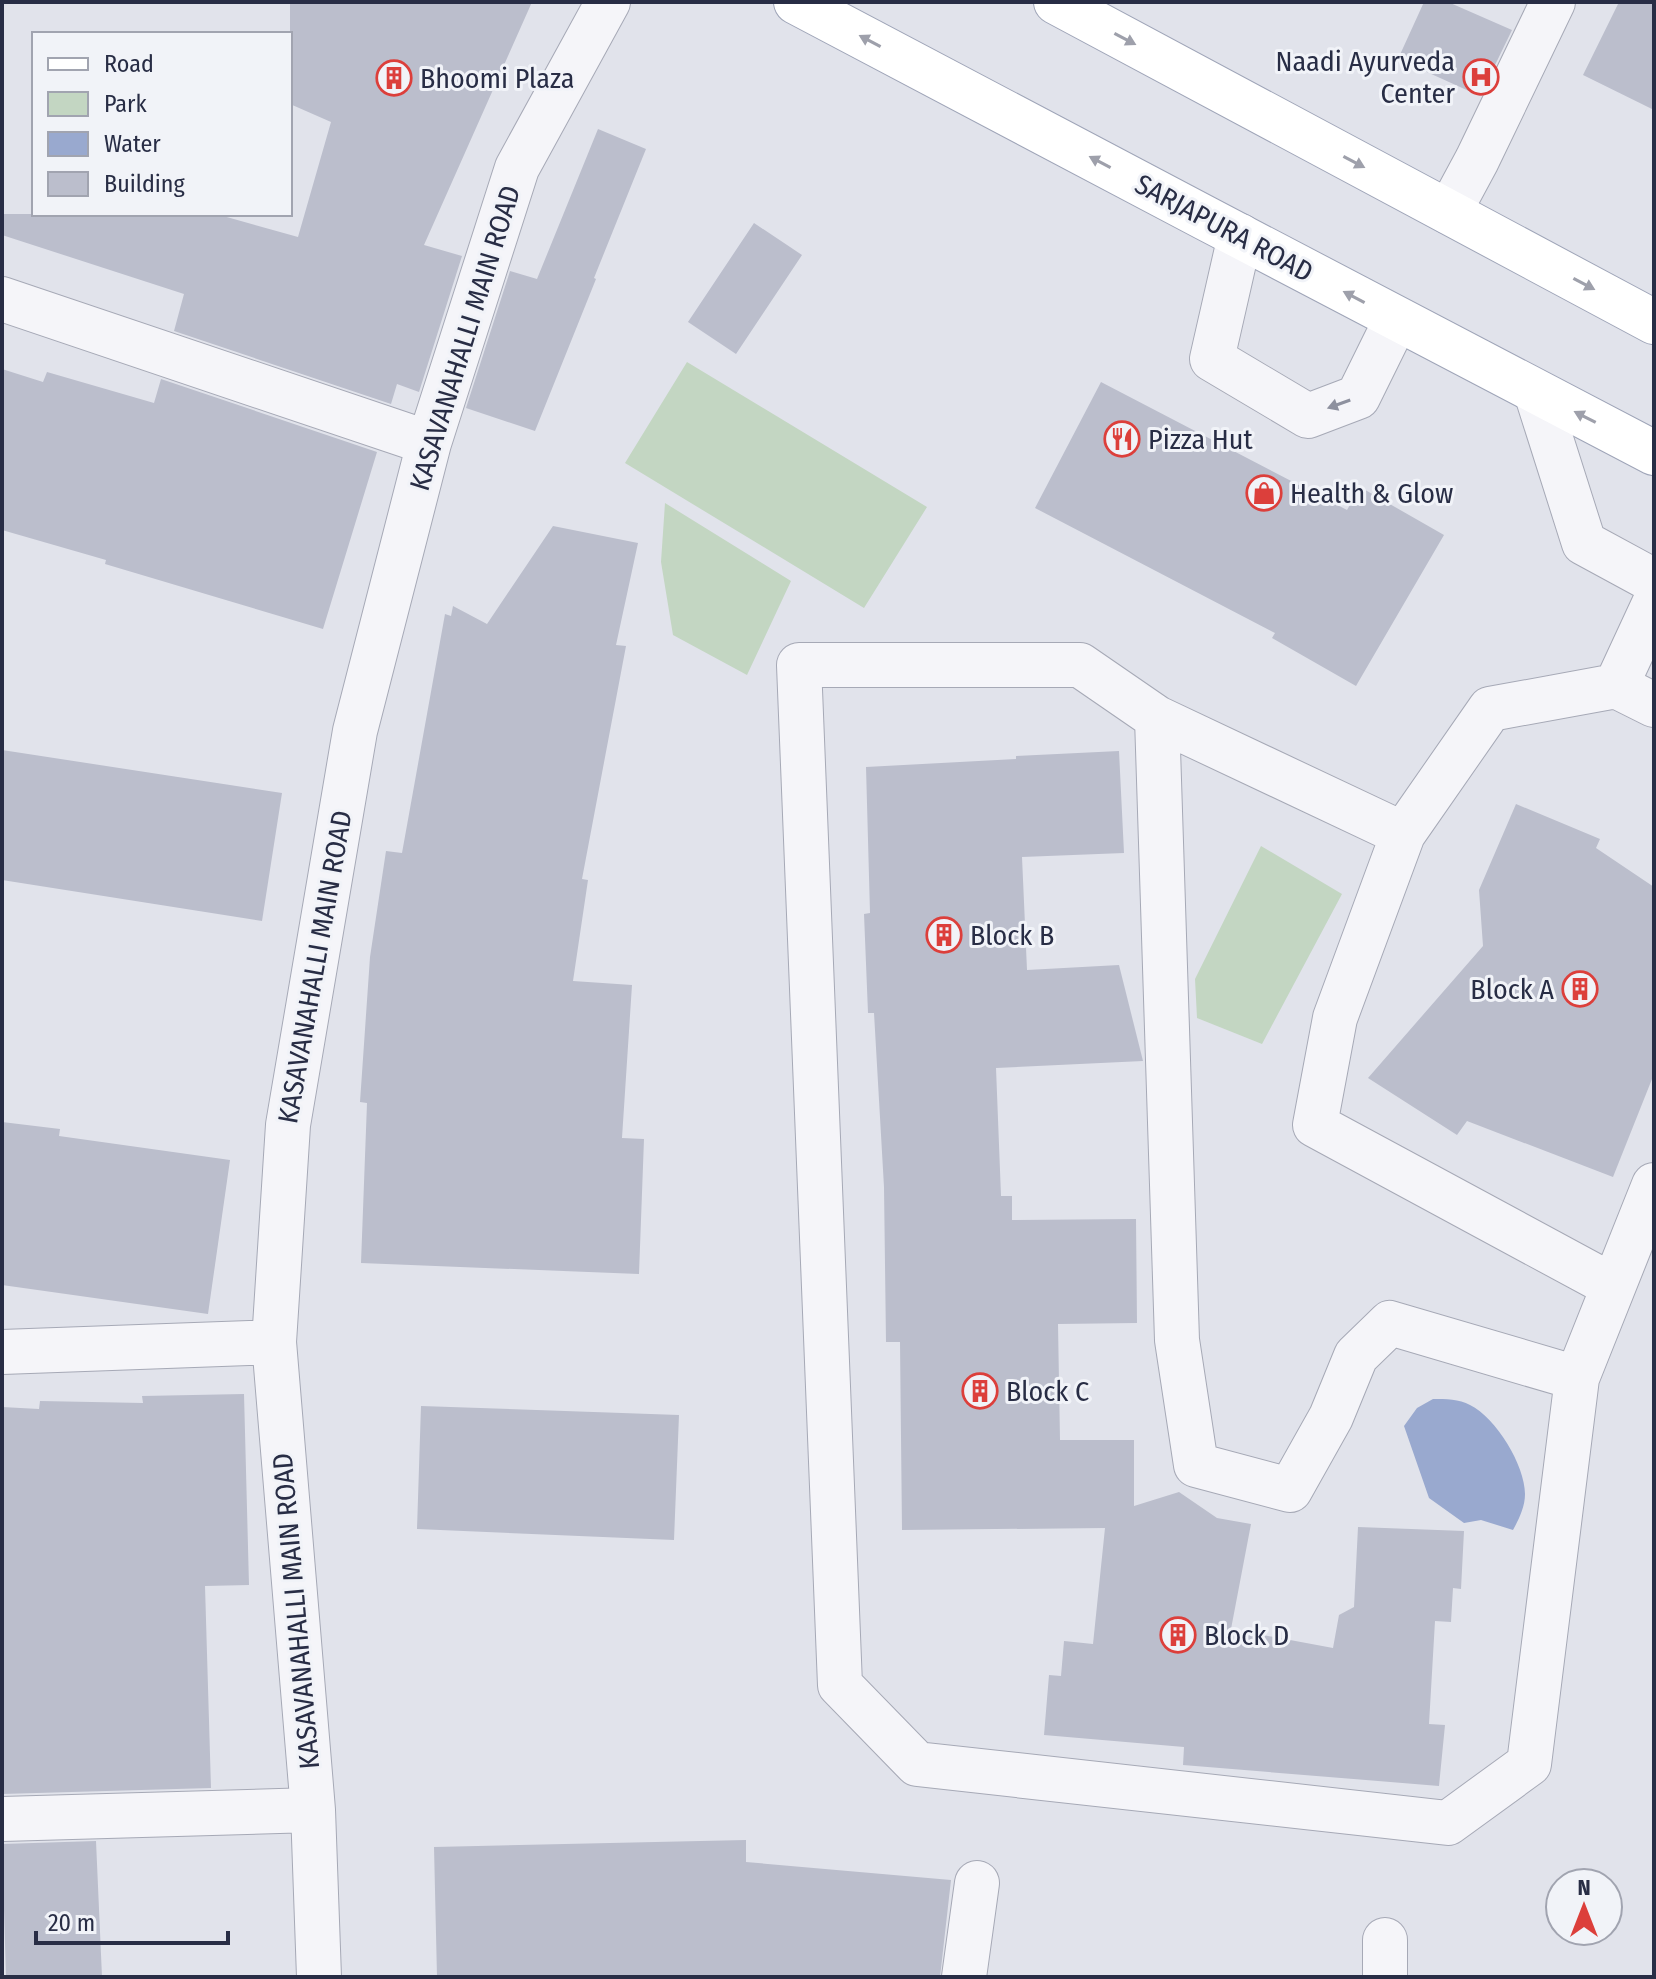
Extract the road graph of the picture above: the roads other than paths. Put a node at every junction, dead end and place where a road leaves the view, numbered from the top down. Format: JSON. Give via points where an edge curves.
{"nodes":[{"id":1,"x":608,"y":2,"type":"edge"},
{"id":2,"x":796,"y":2,"type":"edge"},
{"id":3,"x":1056,"y":2,"type":"edge"},
{"id":4,"x":1553,"y":2,"type":"edge"},
{"id":5,"x":1449,"y":212,"type":"junction"},
{"id":6,"x":1240,"y":236,"type":"junction"},
{"id":7,"x":2,"y":299,"type":"edge"},
{"id":8,"x":1396,"y":320,"type":"junction"},
{"id":9,"x":1654,"y":322,"type":"edge"},
{"id":10,"x":1536,"y":392,"type":"junction"},
{"id":11,"x":429,"y":443,"type":"junction"},
{"id":12,"x":1654,"y":453,"type":"edge"},
{"id":13,"x":1654,"y":581,"type":"edge"},
{"id":14,"x":1654,"y":604,"type":"edge"},
{"id":15,"x":1616,"y":686,"type":"junction"},
{"id":16,"x":1654,"y":705,"type":"edge"},
{"id":17,"x":1157,"y":718,"type":"junction"},
{"id":18,"x":1403,"y":834,"type":"junction"},
{"id":19,"x":1654,"y":1185,"type":"edge"},
{"id":20,"x":1613,"y":1286,"type":"junction"},
{"id":21,"x":274,"y":1342,"type":"junction"},
{"id":22,"x":2,"y":1352,"type":"edge"},
{"id":23,"x":1577,"y":1378,"type":"junction"},
{"id":24,"x":313,"y":1810,"type":"junction"},
{"id":25,"x":2,"y":1819,"type":"edge"},
{"id":26,"x":977,"y":1883,"type":"dead end"},
{"id":27,"x":319,"y":1977,"type":"edge"},
{"id":28,"x":964,"y":1977,"type":"edge"}],
"edges":[{"from":1,"to":11,"type":"street","name":"KASAVANAHALLI MAIN ROAD","via":[[517,168]]},
{"from":6,"to":2,"type":"main road","name":"SARJAPURA ROAD","one_way":true},
{"from":3,"to":5,"type":"main road","one_way":true},
{"from":4,"to":5,"type":"street"},
{"from":5,"to":9,"type":"main road","one_way":true},
{"from":8,"to":6,"type":"main road","name":"SARJAPURA ROAD","one_way":true},
{"from":8,"to":6,"type":"street","one_way":true,"via":[[1358,397],[1308,416],[1212,359]]},
{"from":7,"to":11,"type":"street"},
{"from":8,"to":10,"type":"main road","name":"SARJAPURA ROAD"},
{"from":12,"to":10,"type":"main road","name":"SARJAPURA ROAD","one_way":true},
{"from":10,"to":13,"type":"street","via":[[1584,543]]},
{"from":11,"to":21,"type":"street","name":"KASAVANAHALLI MAIN ROAD","via":[[355,731],[344,794],[288,1125]]},
{"from":14,"to":15,"type":"street"},
{"from":15,"to":16,"type":"street"},
{"from":15,"to":18,"type":"street","via":[[1490,709]]},
{"from":17,"to":18,"type":"street"},
{"from":17,"to":23,"type":"street","via":[[1177,1340],[1196,1465],[1290,1490],[1331,1417],[1356,1356],[1390,1323]]},
{"from":17,"to":23,"type":"street","via":[[1080,665],[799,665],[840,1685],[917,1764],[1448,1823],[1529,1764]]},
{"from":18,"to":20,"type":"street","via":[[1335,1018],[1315,1125]]},
{"from":19,"to":20,"type":"street"},
{"from":20,"to":23,"type":"street"},
{"from":21,"to":22,"type":"street"},
{"from":21,"to":24,"type":"street","name":"KASAVANAHALLI MAIN ROAD"},
{"from":24,"to":25,"type":"street"},
{"from":24,"to":27,"type":"street","name":"KASAVANAHALLI MAIN ROAD"},
{"from":26,"to":28,"type":"street"}]}
